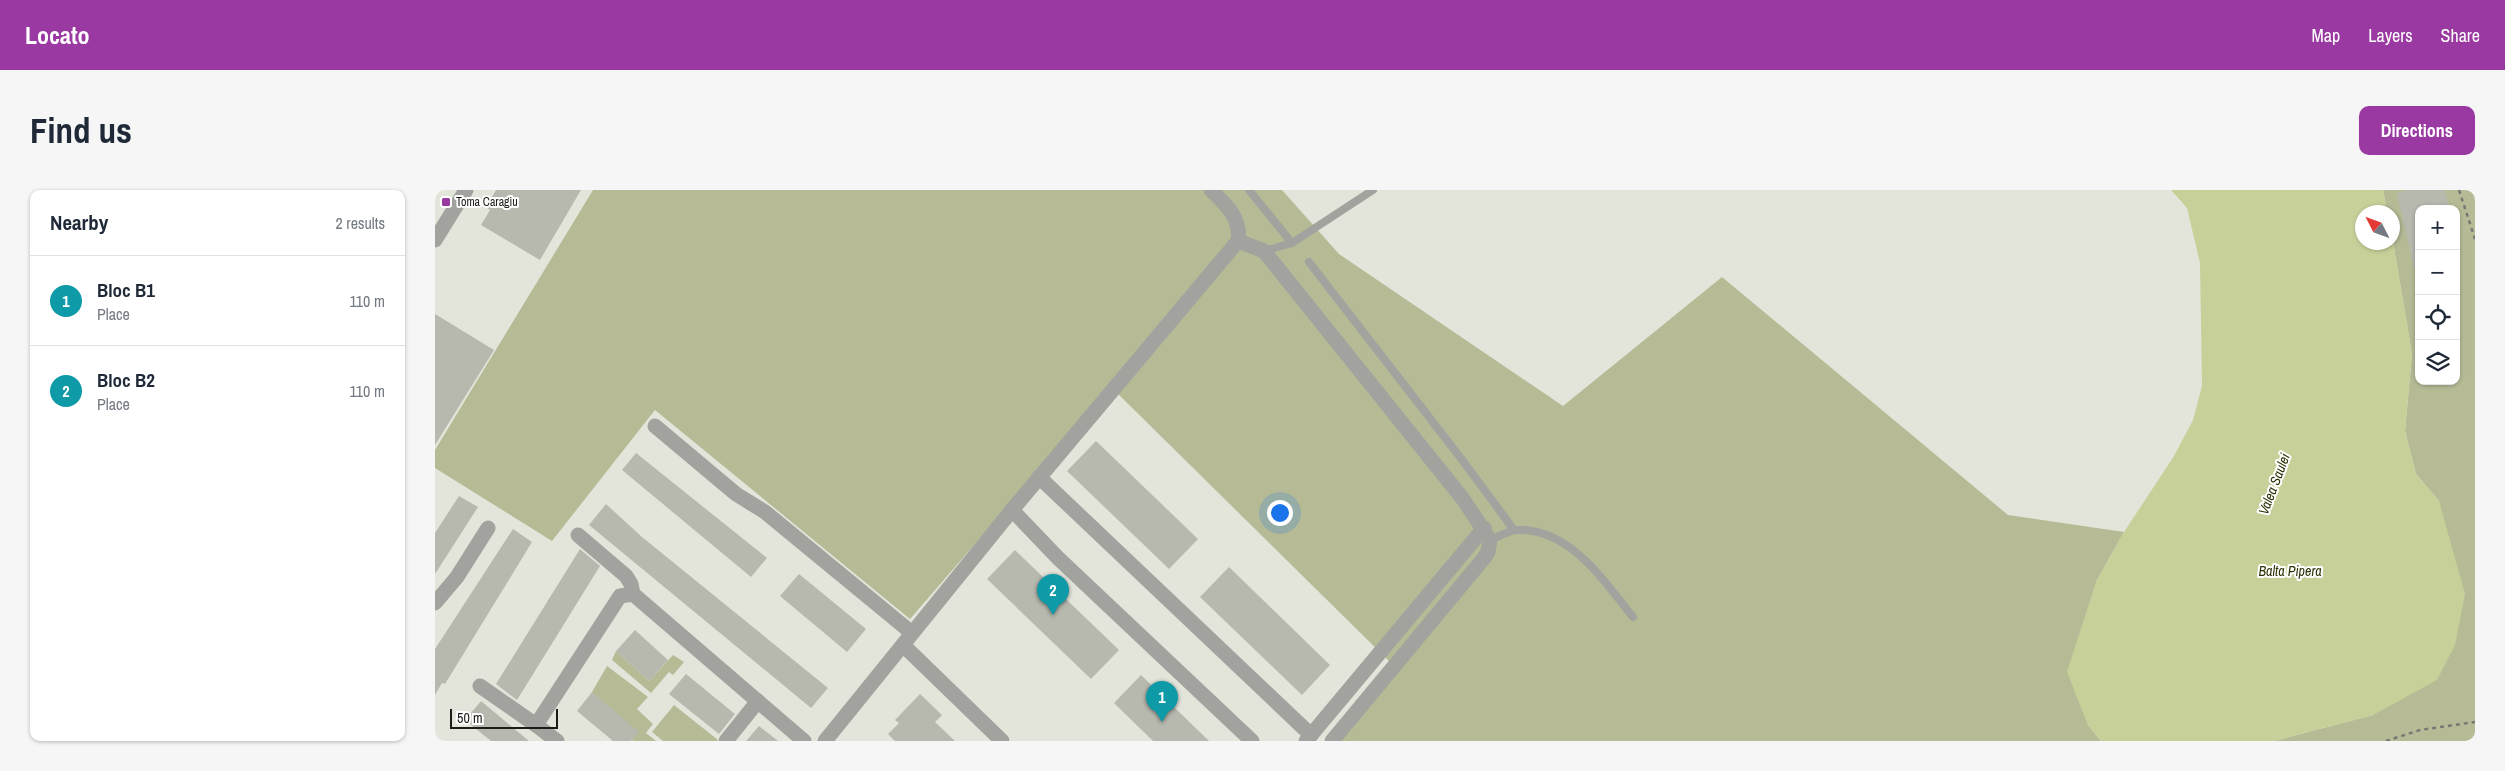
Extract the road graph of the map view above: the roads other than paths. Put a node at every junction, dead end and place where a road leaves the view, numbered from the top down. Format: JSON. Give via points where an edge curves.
{"nodes":[{"id":1,"x":466,"y":190,"type":"edge"},
{"id":2,"x":1211,"y":190,"type":"edge"},
{"id":3,"x":1249,"y":190,"type":"edge"},
{"id":4,"x":1373,"y":190,"type":"edge"},
{"id":5,"x":1362,"y":193,"type":"edge"},
{"id":6,"x":435,"y":240,"type":"edge"},
{"id":7,"x":1238,"y":242,"type":"junction"},
{"id":8,"x":1292,"y":243,"type":"junction"},
{"id":9,"x":1264,"y":250,"type":"junction"},
{"id":10,"x":1309,"y":262,"type":"dead end"},
{"id":11,"x":655,"y":426,"type":"dead end"},
{"id":12,"x":1039,"y":477,"type":"junction"},
{"id":13,"x":1012,"y":510,"type":"junction"},
{"id":14,"x":488,"y":528,"type":"dead end"},
{"id":15,"x":1514,"y":530,"type":"junction"},
{"id":16,"x":1487,"y":534,"type":"junction"},
{"id":17,"x":578,"y":535,"type":"dead end"},
{"id":18,"x":633,"y":594,"type":"junction"},
{"id":19,"x":435,"y":604,"type":"edge"},
{"id":20,"x":1633,"y":617,"type":"dead end"},
{"id":21,"x":912,"y":633,"type":"junction"},
{"id":22,"x":903,"y":645,"type":"junction"},
{"id":23,"x":480,"y":686,"type":"dead end"},
{"id":24,"x":758,"y":701,"type":"junction"},
{"id":25,"x":536,"y":726,"type":"junction"},
{"id":26,"x":1308,"y":738,"type":"edge"},
{"id":27,"x":557,"y":741,"type":"edge"},
{"id":28,"x":726,"y":741,"type":"edge"},
{"id":29,"x":804,"y":741,"type":"edge"},
{"id":30,"x":825,"y":741,"type":"edge"},
{"id":31,"x":1002,"y":741,"type":"edge"},
{"id":32,"x":1252,"y":741,"type":"edge"},
{"id":33,"x":1333,"y":741,"type":"edge"}],
"edges":[{"from":1,"to":6,"type":"street"},
{"from":2,"to":7,"type":"street","via":[[1236,217]]},
{"from":3,"to":8,"type":"lane"},
{"from":4,"to":5,"type":"lane"},
{"from":5,"to":8,"type":"lane"},
{"from":7,"to":9,"type":"street"},
{"from":7,"to":12,"type":"street"},
{"from":8,"to":9,"type":"lane"},
{"from":9,"to":16,"type":"street"},
{"from":10,"to":15,"type":"lane"},
{"from":11,"to":21,"type":"street","via":[[735,494],[765,512]]},
{"from":12,"to":13,"type":"street"},
{"from":12,"to":26,"type":"street"},
{"from":13,"to":21,"type":"street"},
{"from":13,"to":32,"type":"street","via":[[1058,558]]},
{"from":14,"to":19,"type":"street","via":[[457,577]]},
{"from":15,"to":16,"type":"lane"},
{"from":15,"to":20,"type":"lane","via":[[1536,531],[1580,555]]},
{"from":16,"to":26,"type":"street"},
{"from":16,"to":33,"type":"street","via":[[1489,552],[1485,558]]},
{"from":17,"to":18,"type":"street","via":[[626,576]]},
{"from":18,"to":24,"type":"street"},
{"from":18,"to":25,"type":"street","via":[[620,596]]},
{"from":21,"to":22,"type":"street"},
{"from":22,"to":30,"type":"street"},
{"from":22,"to":31,"type":"street"},
{"from":23,"to":25,"type":"street"},
{"from":24,"to":28,"type":"street"},
{"from":24,"to":29,"type":"street"},
{"from":25,"to":27,"type":"street"}]}
